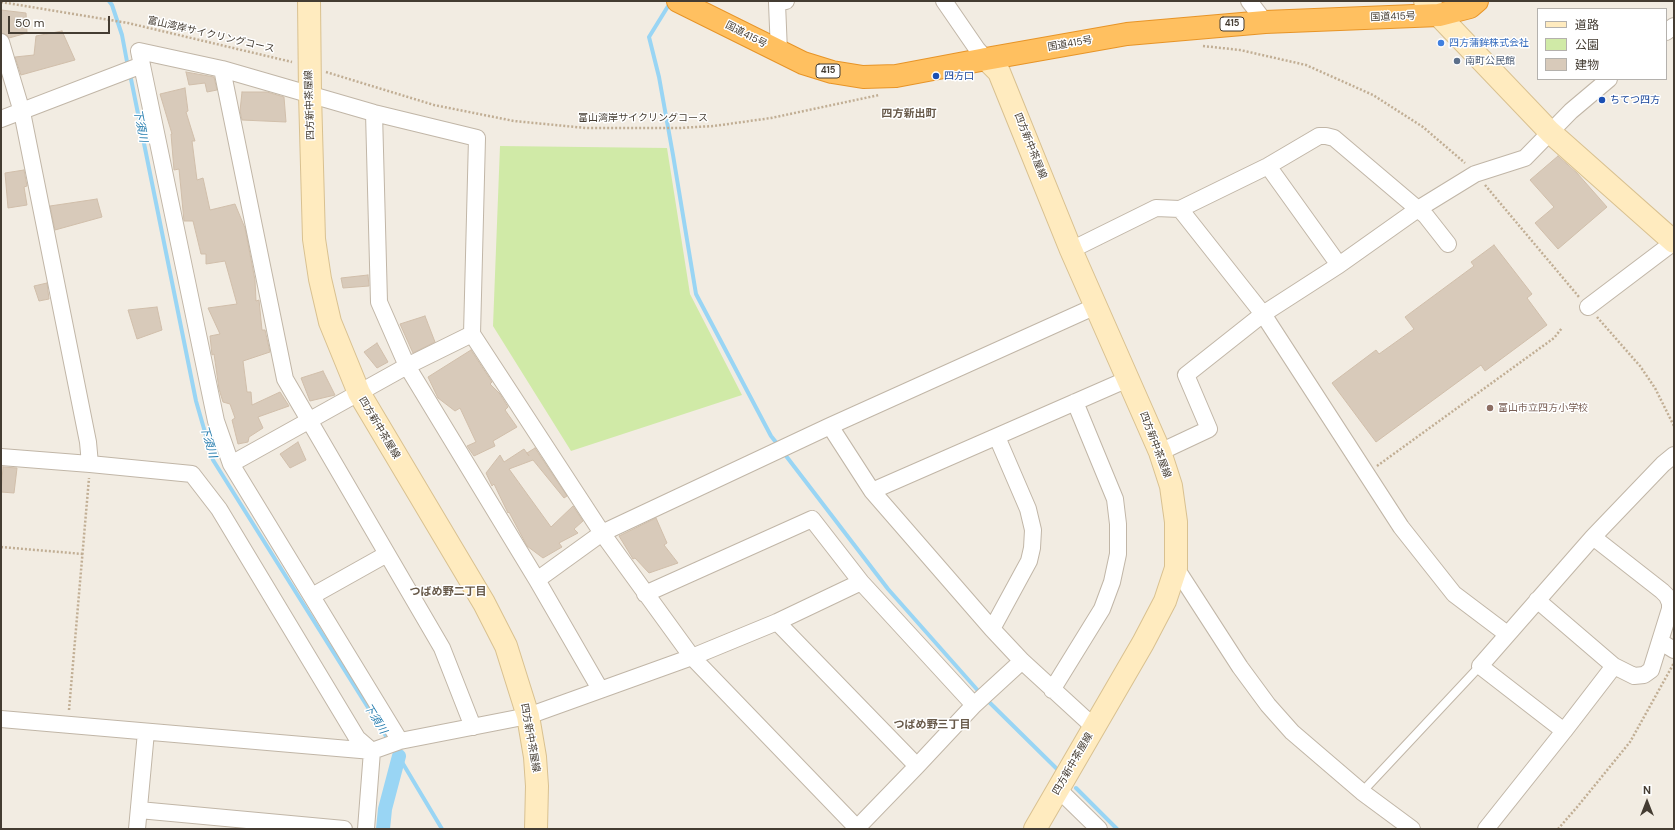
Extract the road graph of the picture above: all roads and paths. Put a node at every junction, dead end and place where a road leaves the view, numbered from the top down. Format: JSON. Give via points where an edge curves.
{"nodes":[{"id":1,"x":309,"y":1,"type":"edge"},
{"id":2,"x":786,"y":1,"type":"edge"},
{"id":3,"x":944,"y":1,"type":"edge"},
{"id":4,"x":1249,"y":1,"type":"edge"},
{"id":5,"x":1477,"y":1,"type":"edge"},
{"id":6,"x":1,"y":2,"type":"edge"},
{"id":7,"x":681,"y":2,"type":"edge"},
{"id":8,"x":1432,"y":8,"type":"edge"},
{"id":9,"x":1265,"y":22,"type":"junction"},
{"id":10,"x":1,"y":42,"type":"edge"},
{"id":11,"x":1202,"y":46,"type":"dead end"},
{"id":12,"x":779,"y":52,"type":"junction"},
{"id":13,"x":986,"y":58,"type":"junction"},
{"id":14,"x":294,"y":62,"type":"dead end"},
{"id":15,"x":142,"y":65,"type":"junction"},
{"id":16,"x":222,"y":69,"type":"junction"},
{"id":17,"x":322,"y":71,"type":"dead end"},
{"id":18,"x":1608,"y":80,"type":"edge"},
{"id":19,"x":310,"y":94,"type":"junction"},
{"id":20,"x":886,"y":94,"type":"dead end"},
{"id":21,"x":22,"y":112,"type":"junction"},
{"id":22,"x":374,"y":113,"type":"junction"},
{"id":23,"x":1,"y":119,"type":"edge"},
{"id":24,"x":1550,"y":132,"type":"junction"},
{"id":25,"x":1465,"y":163,"type":"dead end"},
{"id":26,"x":1268,"y":166,"type":"junction"},
{"id":27,"x":1480,"y":180,"type":"dead end"},
{"id":28,"x":1180,"y":209,"type":"junction"},
{"id":29,"x":1418,"y":210,"type":"junction"},
{"id":30,"x":1674,"y":242,"type":"edge"},
{"id":31,"x":1448,"y":244,"type":"dead end"},
{"id":32,"x":1071,"y":250,"type":"junction"},
{"id":33,"x":1339,"y":265,"type":"junction"},
{"id":34,"x":1096,"y":306,"type":"junction"},
{"id":35,"x":1588,"y":306,"type":"junction"},
{"id":36,"x":1263,"y":314,"type":"junction"},
{"id":37,"x":1562,"y":328,"type":"dead end"},
{"id":38,"x":472,"y":334,"type":"junction"},
{"id":39,"x":407,"y":366,"type":"junction"},
{"id":40,"x":1128,"y":379,"type":"junction"},
{"id":41,"x":359,"y":393,"type":"junction"},
{"id":42,"x":1075,"y":402,"type":"junction"},
{"id":43,"x":308,"y":420,"type":"junction"},
{"id":44,"x":830,"y":426,"type":"junction"},
{"id":45,"x":1674,"y":426,"type":"edge"},
{"id":46,"x":997,"y":437,"type":"junction"},
{"id":47,"x":1160,"y":452,"type":"junction"},
{"id":48,"x":1674,"y":456,"type":"edge"},
{"id":49,"x":1,"y":457,"type":"edge"},
{"id":50,"x":90,"y":464,"type":"junction"},
{"id":51,"x":231,"y":464,"type":"junction"},
{"id":52,"x":1375,"y":467,"type":"dead end"},
{"id":53,"x":872,"y":491,"type":"junction"},
{"id":54,"x":602,"y":533,"type":"junction"},
{"id":55,"x":1593,"y":537,"type":"junction"},
{"id":56,"x":1,"y":547,"type":"edge"},
{"id":57,"x":83,"y":554,"type":"junction"},
{"id":58,"x":387,"y":554,"type":"junction"},
{"id":59,"x":1176,"y":568,"type":"junction"},
{"id":60,"x":537,"y":580,"type":"junction"},
{"id":61,"x":862,"y":582,"type":"junction"},
{"id":62,"x":646,"y":594,"type":"junction"},
{"id":63,"x":312,"y":596,"type":"junction"},
{"id":64,"x":1537,"y":600,"type":"junction"},
{"id":65,"x":777,"y":622,"type":"junction"},
{"id":66,"x":992,"y":629,"type":"junction"},
{"id":67,"x":1507,"y":634,"type":"junction"},
{"id":68,"x":1667,"y":646,"type":"edge"},
{"id":69,"x":692,"y":658,"type":"junction"},
{"id":70,"x":1022,"y":661,"type":"junction"},
{"id":71,"x":1674,"y":662,"type":"edge"},
{"id":72,"x":1480,"y":666,"type":"junction"},
{"id":73,"x":1614,"y":666,"type":"junction"},
{"id":74,"x":600,"y":689,"type":"junction"},
{"id":75,"x":1052,"y":690,"type":"junction"},
{"id":76,"x":974,"y":705,"type":"junction"},
{"id":77,"x":528,"y":716,"type":"junction"},
{"id":78,"x":1,"y":719,"type":"edge"},
{"id":79,"x":68,"y":725,"type":"junction"},
{"id":80,"x":473,"y":727,"type":"junction"},
{"id":81,"x":1094,"y":727,"type":"junction"},
{"id":82,"x":1564,"y":731,"type":"junction"},
{"id":83,"x":146,"y":732,"type":"junction"},
{"id":84,"x":400,"y":741,"type":"junction"},
{"id":85,"x":372,"y":751,"type":"junction"},
{"id":86,"x":918,"y":766,"type":"junction"},
{"id":87,"x":1058,"y":789,"type":"junction"},
{"id":88,"x":1362,"y":792,"type":"junction"},
{"id":89,"x":139,"y":810,"type":"junction"},
{"id":90,"x":858,"y":828,"type":"edge"},
{"id":91,"x":137,"y":829,"type":"edge"},
{"id":92,"x":344,"y":829,"type":"edge"},
{"id":93,"x":366,"y":829,"type":"edge"},
{"id":94,"x":536,"y":829,"type":"edge"},
{"id":95,"x":1035,"y":829,"type":"edge"},
{"id":96,"x":1099,"y":829,"type":"edge"},
{"id":97,"x":1412,"y":829,"type":"edge"},
{"id":98,"x":1486,"y":829,"type":"edge"},
{"id":99,"x":1558,"y":829,"type":"edge"}],
"edges":[{"from":1,"to":19,"type":"main road","name":"四方新中茶屋線"},
{"from":2,"to":12,"type":"street","via":[[777,3]]},
{"from":3,"to":13,"type":"street","via":[[977,50]]},
{"from":4,"to":9,"type":"street"},
{"from":5,"to":8,"type":"highway","name":"国道415号","number":"415","via":[[1470,7]]},
{"from":6,"to":14,"type":"path","name":"富山湾岸サイクリングコース","via":[[128,23]]},
{"from":7,"to":12,"type":"highway","name":"国道415号","number":"415"},
{"from":8,"to":9,"type":"highway","name":"国道415号","number":"415"},
{"from":8,"to":24,"type":"main road"},
{"from":9,"to":13,"type":"highway","name":"国道415号","number":"415","via":[[1127,34]]},
{"from":10,"to":21,"type":"street"},
{"from":11,"to":25,"type":"path","via":[[1240,50],[1306,65],[1373,95],[1423,126]]},
{"from":12,"to":13,"type":"highway","name":"国道415号","number":"415","via":[[832,72],[863,77],[896,76]]},
{"from":13,"to":32,"type":"main road","name":"四方新中茶屋線","via":[[999,72]]},
{"from":15,"to":16,"type":"street","via":[[139,51]]},
{"from":15,"to":21,"type":"street"},
{"from":15,"to":51,"type":"street","via":[[216,421]]},
{"from":16,"to":19,"type":"street"},
{"from":16,"to":43,"type":"street","via":[[285,379]]},
{"from":17,"to":20,"type":"path","name":"富山湾岸サイクリングコース","via":[[434,105],[514,121],[586,128],[714,126],[771,118]]},
{"from":18,"to":24,"type":"street"},
{"from":19,"to":22,"type":"street"},
{"from":19,"to":41,"type":"main road","name":"四方新中茶屋線","via":[[314,239],[320,279],[330,322]]},
{"from":21,"to":23,"type":"street"},
{"from":21,"to":50,"type":"street","via":[[88,442]]},
{"from":22,"to":38,"type":"street","via":[[477,138]]},
{"from":22,"to":39,"type":"street","via":[[379,302]]},
{"from":24,"to":29,"type":"street","via":[[1525,158],[1475,174]]},
{"from":24,"to":30,"type":"main road"},
{"from":26,"to":28,"type":"street"},
{"from":26,"to":29,"type":"street","via":[[1319,136],[1334,138]]},
{"from":26,"to":33,"type":"street"},
{"from":27,"to":35,"type":"path"},
{"from":28,"to":32,"type":"street","via":[[1156,208]]},
{"from":28,"to":36,"type":"street"},
{"from":29,"to":31,"type":"street","via":[[1426,216]]},
{"from":29,"to":33,"type":"street"},
{"from":30,"to":35,"type":"street"},
{"from":32,"to":34,"type":"main road","name":"四方新中茶屋線"},
{"from":33,"to":36,"type":"street"},
{"from":34,"to":40,"type":"main road","name":"四方新中茶屋線"},
{"from":34,"to":44,"type":"street"},
{"from":35,"to":45,"type":"path","via":[[1640,366],[1655,388]]},
{"from":36,"to":47,"type":"street","via":[[1186,375],[1209,429]]},
{"from":36,"to":67,"type":"street","via":[[1401,527],[1454,594]]},
{"from":37,"to":52,"type":"path","via":[[1554,338]]},
{"from":38,"to":39,"type":"street"},
{"from":38,"to":54,"type":"street"},
{"from":39,"to":41,"type":"street"},
{"from":39,"to":60,"type":"street"},
{"from":40,"to":42,"type":"street"},
{"from":40,"to":47,"type":"main road","name":"四方新中茶屋線"},
{"from":41,"to":43,"type":"street"},
{"from":41,"to":77,"type":"main road","name":"四方新中茶屋線","via":[[484,603],[506,646]]},
{"from":42,"to":46,"type":"street"},
{"from":42,"to":75,"type":"street","via":[[1115,499],[1118,554],[1112,582],[1102,609]]},
{"from":43,"to":51,"type":"street"},
{"from":43,"to":58,"type":"street"},
{"from":44,"to":53,"type":"street"},
{"from":44,"to":54,"type":"street"},
{"from":46,"to":53,"type":"street"},
{"from":46,"to":66,"type":"street","via":[[1028,509],[1033,530],[1029,561]]},
{"from":47,"to":59,"type":"main road","name":"四方新中茶屋線","via":[[1172,494],[1176,522]]},
{"from":48,"to":55,"type":"street","via":[[1663,464]]},
{"from":49,"to":50,"type":"street"},
{"from":50,"to":57,"type":"path"},
{"from":50,"to":85,"type":"street","via":[[192,474],[219,509],[357,738]]},
{"from":51,"to":63,"type":"street"},
{"from":53,"to":66,"type":"street"},
{"from":54,"to":60,"type":"street"},
{"from":54,"to":62,"type":"street"},
{"from":55,"to":64,"type":"street"},
{"from":55,"to":68,"type":"street","via":[[1667,596],[1670,603]]},
{"from":56,"to":57,"type":"path"},
{"from":57,"to":79,"type":"path"},
{"from":58,"to":63,"type":"street"},
{"from":58,"to":80,"type":"street","via":[[442,648]]},
{"from":59,"to":81,"type":"main road","name":"四方新中茶屋線","via":[[1165,601]]},
{"from":59,"to":88,"type":"street","via":[[1240,667],[1268,705],[1292,732]]},
{"from":60,"to":74,"type":"street"},
{"from":61,"to":62,"type":"street","via":[[812,519]]},
{"from":61,"to":65,"type":"street"},
{"from":61,"to":76,"type":"street"},
{"from":62,"to":69,"type":"street"},
{"from":63,"to":84,"type":"street"},
{"from":64,"to":67,"type":"street"},
{"from":64,"to":73,"type":"street"},
{"from":65,"to":69,"type":"street"},
{"from":65,"to":86,"type":"street"},
{"from":66,"to":70,"type":"street"},
{"from":67,"to":72,"type":"street"},
{"from":68,"to":73,"type":"street","via":[[1651,670],[1644,675],[1634,676]]},
{"from":69,"to":74,"type":"street"},
{"from":69,"to":90,"type":"street"},
{"from":70,"to":75,"type":"street"},
{"from":70,"to":76,"type":"street"},
{"from":71,"to":99,"type":"path","via":[[1630,742]]},
{"from":72,"to":82,"type":"street"},
{"from":72,"to":88,"type":"lane"},
{"from":73,"to":82,"type":"street"},
{"from":74,"to":77,"type":"street"},
{"from":75,"to":81,"type":"street"},
{"from":76,"to":86,"type":"street"},
{"from":77,"to":80,"type":"street"},
{"from":77,"to":94,"type":"main road","name":"四方新中茶屋線","via":[[535,757]]},
{"from":78,"to":79,"type":"street"},
{"from":79,"to":83,"type":"street"},
{"from":80,"to":84,"type":"street"},
{"from":81,"to":87,"type":"main road","name":"四方新中茶屋線"},
{"from":82,"to":98,"type":"street"},
{"from":83,"to":85,"type":"street"},
{"from":83,"to":89,"type":"street"},
{"from":84,"to":85,"type":"street"},
{"from":85,"to":93,"type":"street"},
{"from":86,"to":90,"type":"street"},
{"from":87,"to":95,"type":"main road","name":"四方新中茶屋線"},
{"from":87,"to":96,"type":"street"},
{"from":88,"to":97,"type":"street"},
{"from":89,"to":91,"type":"street"},
{"from":89,"to":92,"type":"street"}]}
